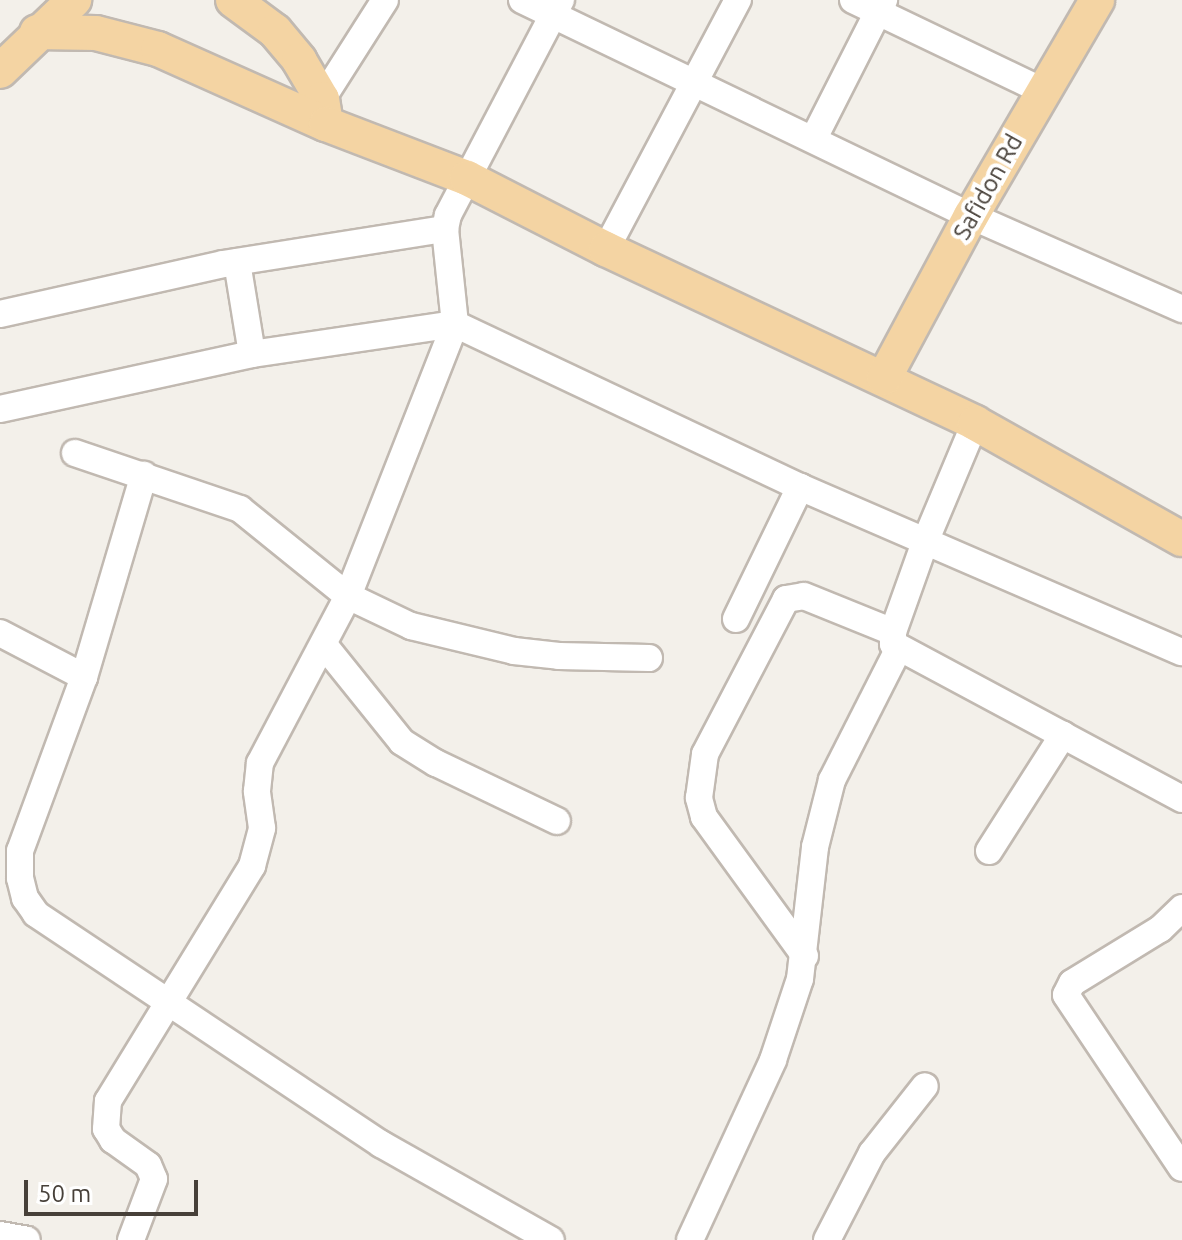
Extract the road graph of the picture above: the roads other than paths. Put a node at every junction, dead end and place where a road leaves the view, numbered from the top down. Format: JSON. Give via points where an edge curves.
{"nodes":[{"id":1,"x":233,"y":0,"type":"edge"},
{"id":2,"x":385,"y":0,"type":"edge"},
{"id":3,"x":522,"y":0,"type":"edge"},
{"id":4,"x":738,"y":0,"type":"edge"},
{"id":5,"x":853,"y":0,"type":"edge"},
{"id":6,"x":1097,"y":0,"type":"edge"},
{"id":7,"x":63,"y":2,"type":"edge"},
{"id":8,"x":881,"y":6,"type":"edge"},
{"id":9,"x":557,"y":7,"type":"edge"},
{"id":10,"x":37,"y":32,"type":"junction"},
{"id":11,"x":96,"y":33,"type":"junction"},
{"id":12,"x":0,"y":71,"type":"edge"},
{"id":13,"x":695,"y":85,"type":"junction"},
{"id":14,"x":1043,"y":91,"type":"junction"},
{"id":15,"x":324,"y":112,"type":"junction"},
{"id":16,"x":814,"y":138,"type":"junction"},
{"id":17,"x":467,"y":178,"type":"junction"},
{"id":18,"x":971,"y":216,"type":"junction"},
{"id":19,"x":445,"y":229,"type":"junction"},
{"id":20,"x":606,"y":249,"type":"junction"},
{"id":21,"x":237,"y":262,"type":"junction"},
{"id":22,"x":1182,"y":309,"type":"edge"},
{"id":23,"x":0,"y":314,"type":"edge"},
{"id":24,"x":455,"y":324,"type":"junction"},
{"id":25,"x":252,"y":354,"type":"junction"},
{"id":26,"x":884,"y":378,"type":"junction"},
{"id":27,"x":0,"y":409,"type":"edge"},
{"id":28,"x":975,"y":423,"type":"junction"},
{"id":29,"x":75,"y":453,"type":"dead end"},
{"id":30,"x":144,"y":475,"type":"junction"},
{"id":31,"x":800,"y":487,"type":"junction"},
{"id":32,"x":1182,"y":539,"type":"edge"},
{"id":33,"x":925,"y":542,"type":"junction"},
{"id":34,"x":348,"y":596,"type":"junction"},
{"id":35,"x":736,"y":619,"type":"dead end"},
{"id":36,"x":0,"y":633,"type":"edge"},
{"id":37,"x":895,"y":641,"type":"junction"},
{"id":38,"x":324,"y":645,"type":"junction"},
{"id":39,"x":1182,"y":652,"type":"edge"},
{"id":40,"x":649,"y":658,"type":"dead end"},
{"id":41,"x":84,"y":677,"type":"junction"},
{"id":42,"x":1063,"y":735,"type":"junction"},
{"id":43,"x":1182,"y":799,"type":"edge"},
{"id":44,"x":557,"y":821,"type":"dead end"},
{"id":45,"x":989,"y":851,"type":"dead end"},
{"id":46,"x":1182,"y":908,"type":"edge"},
{"id":47,"x":805,"y":956,"type":"junction"},
{"id":48,"x":166,"y":1004,"type":"junction"},
{"id":49,"x":925,"y":1086,"type":"dead end"},
{"id":50,"x":1182,"y":1168,"type":"edge"},
{"id":51,"x":0,"y":1235,"type":"edge"},
{"id":52,"x":27,"y":1240,"type":"edge"},
{"id":53,"x":131,"y":1240,"type":"edge"},
{"id":54,"x":551,"y":1240,"type":"edge"},
{"id":55,"x":690,"y":1240,"type":"edge"},
{"id":56,"x":827,"y":1240,"type":"edge"}],
"edges":[{"from":1,"to":15,"type":"main road","via":[[275,31],[299,60]]},
{"from":2,"to":15,"type":"street"},
{"from":3,"to":9,"type":"street"},
{"from":4,"to":13,"type":"street"},
{"from":5,"to":8,"type":"street"},
{"from":6,"to":14,"type":"main road","name":"Safidon Rd"},
{"from":7,"to":10,"type":"main road"},
{"from":7,"to":11,"type":"street"},
{"from":8,"to":14,"type":"street"},
{"from":8,"to":16,"type":"street"},
{"from":9,"to":13,"type":"street"},
{"from":9,"to":17,"type":"street"},
{"from":10,"to":11,"type":"main road"},
{"from":10,"to":12,"type":"main road"},
{"from":11,"to":15,"type":"main road","via":[[158,49]]},
{"from":13,"to":16,"type":"street"},
{"from":13,"to":20,"type":"street"},
{"from":14,"to":18,"type":"main road","name":"Safidon Rd"},
{"from":15,"to":17,"type":"main road"},
{"from":16,"to":18,"type":"street"},
{"from":17,"to":19,"type":"street"},
{"from":17,"to":20,"type":"main road"},
{"from":18,"to":22,"type":"street"},
{"from":18,"to":26,"type":"main road","name":"Safidon Rd"},
{"from":19,"to":21,"type":"street"},
{"from":19,"to":24,"type":"street"},
{"from":20,"to":26,"type":"main road"},
{"from":21,"to":23,"type":"street"},
{"from":21,"to":25,"type":"street"},
{"from":24,"to":25,"type":"street"},
{"from":24,"to":31,"type":"street"},
{"from":24,"to":34,"type":"street"},
{"from":25,"to":27,"type":"street"},
{"from":26,"to":28,"type":"main road"},
{"from":28,"to":32,"type":"main road"},
{"from":28,"to":33,"type":"street"},
{"from":29,"to":30,"type":"street"},
{"from":30,"to":34,"type":"street","via":[[219,500],[254,518]]},
{"from":30,"to":41,"type":"street"},
{"from":31,"to":33,"type":"street"},
{"from":31,"to":35,"type":"street"},
{"from":33,"to":37,"type":"street"},
{"from":33,"to":39,"type":"street"},
{"from":34,"to":38,"type":"street"},
{"from":34,"to":40,"type":"street","via":[[411,626],[514,651]]},
{"from":36,"to":41,"type":"street"},
{"from":37,"to":42,"type":"street"},
{"from":37,"to":47,"type":"street","via":[[825,801],[815,847]]},
{"from":37,"to":47,"type":"street","via":[[804,596],[786,599],[705,754],[699,798],[704,817]]},
{"from":38,"to":44,"type":"street","via":[[402,742]]},
{"from":38,"to":48,"type":"street","via":[[260,763],[262,828],[252,866]]},
{"from":41,"to":48,"type":"street","via":[[24,833],[20,878],[25,898],[36,914]]},
{"from":42,"to":43,"type":"street"},
{"from":42,"to":45,"type":"street"},
{"from":46,"to":50,"type":"street","via":[[1160,929],[1072,983],[1066,995]]},
{"from":47,"to":55,"type":"street","via":[[773,1060]]},
{"from":48,"to":53,"type":"street","via":[[104,1114],[113,1140],[148,1165],[154,1179]]},
{"from":48,"to":54,"type":"street","via":[[381,1144]]},
{"from":49,"to":56,"type":"street","via":[[872,1153]]},
{"from":51,"to":52,"type":"street"}]}
